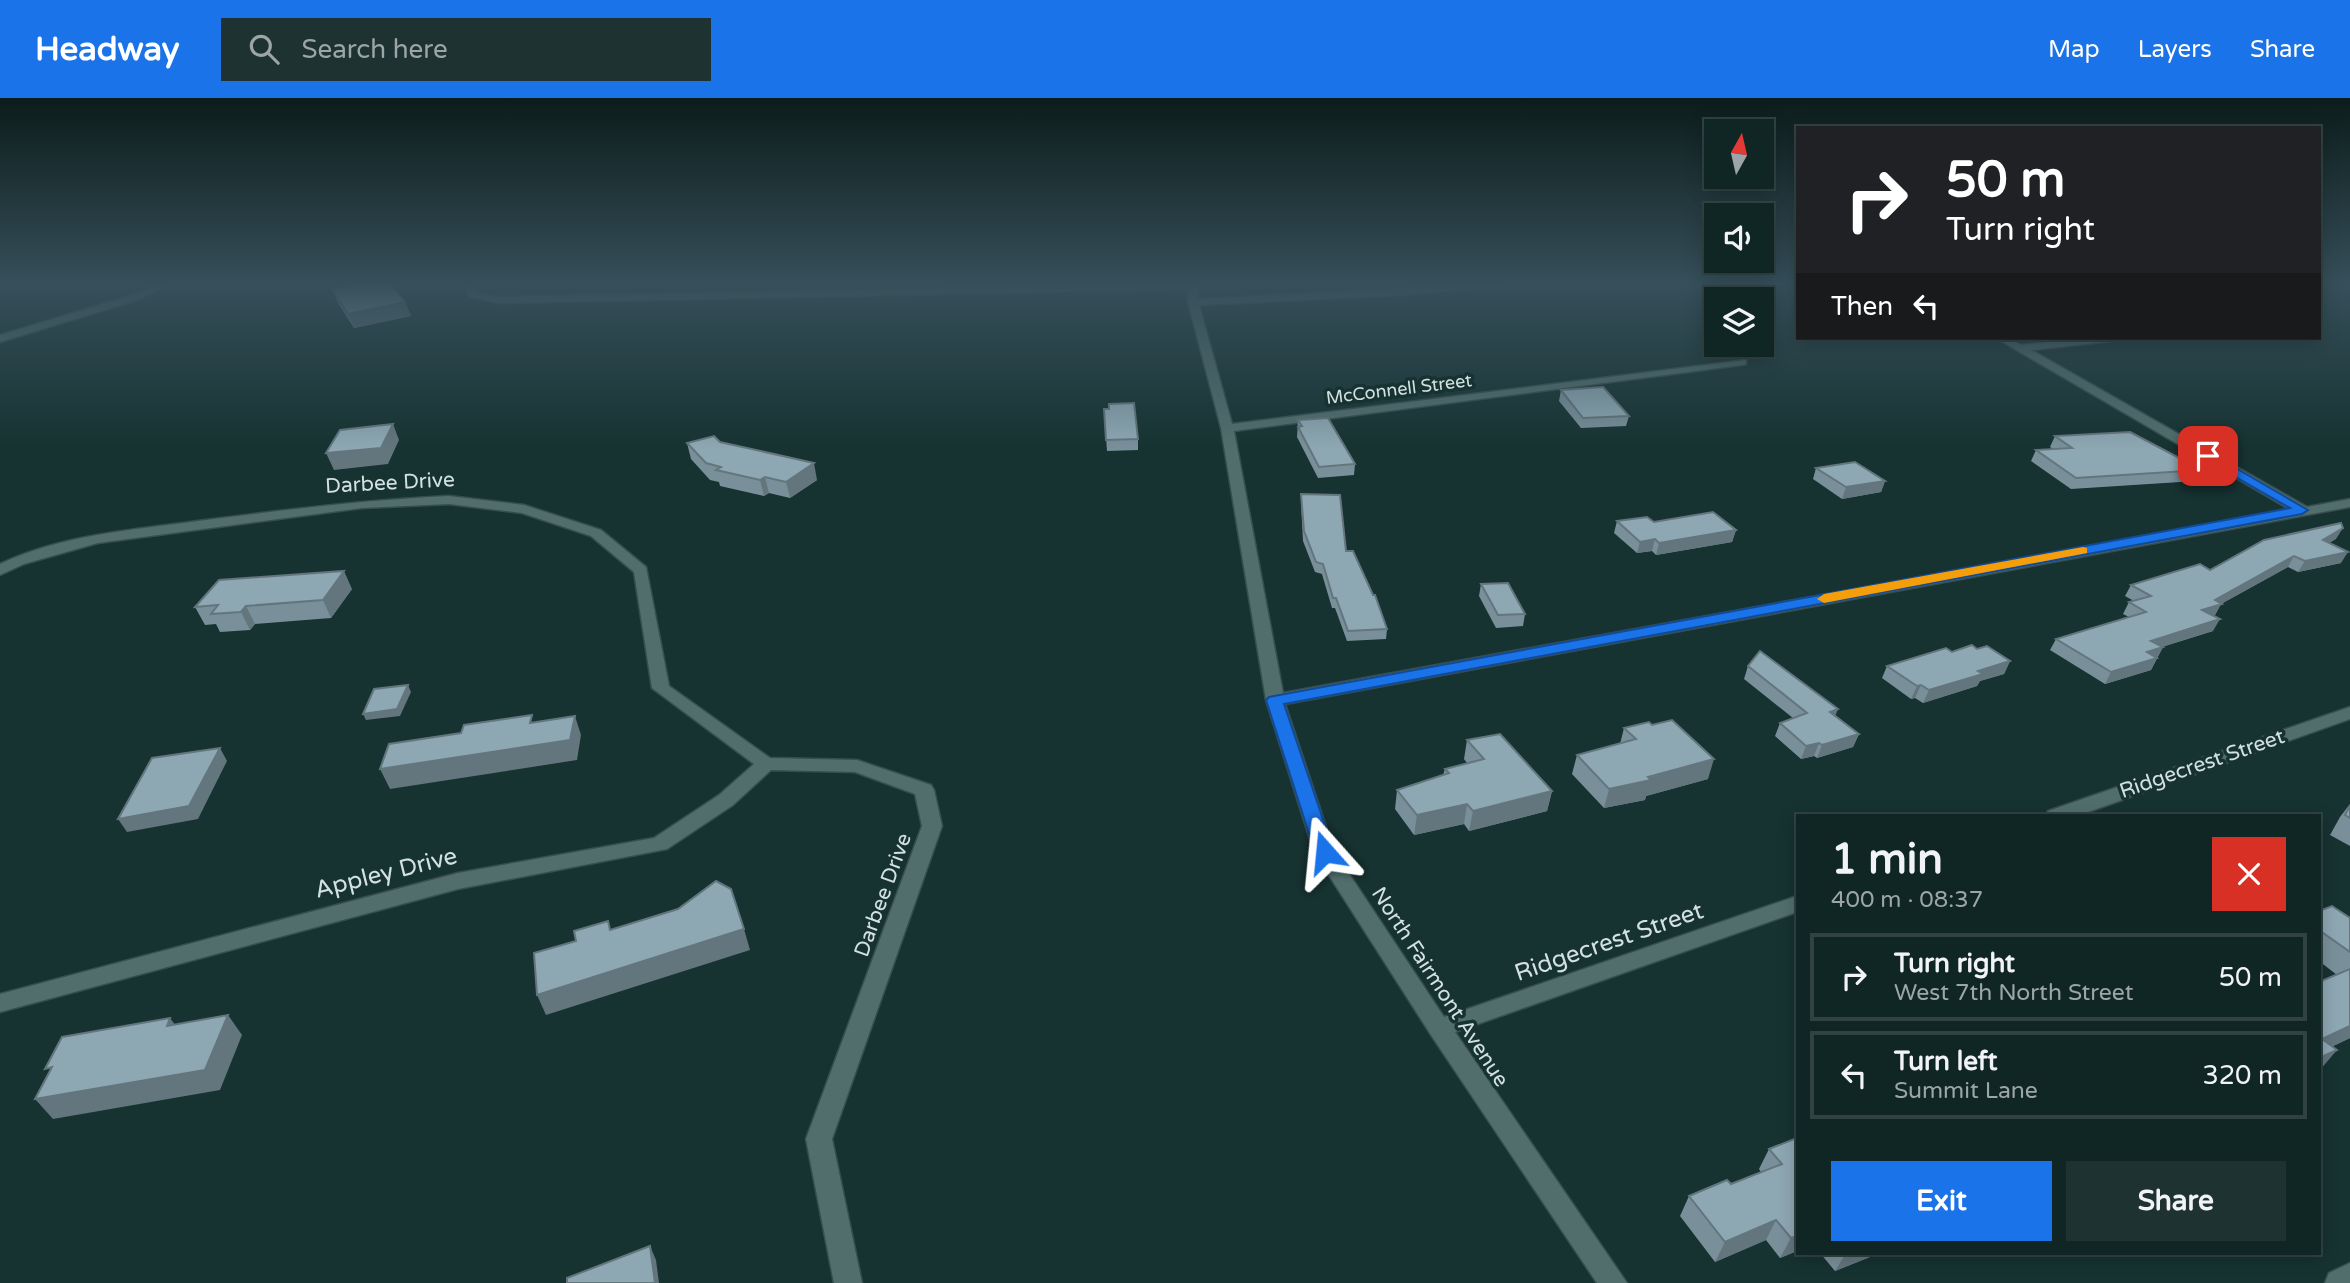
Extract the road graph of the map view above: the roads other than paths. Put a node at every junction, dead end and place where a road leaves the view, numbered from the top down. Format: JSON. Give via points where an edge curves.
{"nodes":[{"id":1,"x":1206,"y":338,"type":"edge"},
{"id":2,"x":2005,"y":340,"type":"edge"},
{"id":3,"x":2094,"y":340,"type":"edge"},
{"id":4,"x":2021,"y":348,"type":"junction"},
{"id":5,"x":1742,"y":362,"type":"dead end"},
{"id":6,"x":1227,"y":428,"type":"junction"},
{"id":7,"x":2350,"y":503,"type":"edge"},
{"id":8,"x":2302,"y":510,"type":"junction"},
{"id":9,"x":0,"y":570,"type":"edge"},
{"id":10,"x":1275,"y":700,"type":"junction"},
{"id":11,"x":2350,"y":713,"type":"edge"},
{"id":12,"x":766,"y":764,"type":"junction"},
{"id":13,"x":2060,"y":814,"type":"edge"},
{"id":14,"x":1796,"y":904,"type":"edge"},
{"id":15,"x":0,"y":1003,"type":"edge"},
{"id":16,"x":1439,"y":1028,"type":"junction"},
{"id":17,"x":2350,"y":1277,"type":"edge"},
{"id":18,"x":848,"y":1283,"type":"edge"},
{"id":19,"x":1613,"y":1283,"type":"edge"},
{"id":20,"x":2339,"y":1283,"type":"edge"}],
"edges":[{"from":1,"to":6,"type":"street","name":"North Fairmont Avenue"},
{"from":2,"to":4,"type":"street"},
{"from":3,"to":4,"type":"street"},
{"from":4,"to":8,"type":"street"},
{"from":5,"to":6,"type":"street","name":"McConnell Street"},
{"from":6,"to":10,"type":"street","name":"North Fairmont Avenue"},
{"from":7,"to":8,"type":"street"},
{"from":8,"to":10,"type":"street"},
{"from":9,"to":12,"type":"street","name":"Darbee Drive","via":[[97,538],[362,504],[449,500],[524,509],[596,533],[641,570],[661,688]]},
{"from":10,"to":16,"type":"street","name":"North Fairmont Avenue","via":[[1325,852]]},
{"from":11,"to":13,"type":"street","name":"Ridgecrest Street"},
{"from":12,"to":15,"type":"street","name":"Appley Drive","via":[[726,800],[660,844],[458,881]]},
{"from":12,"to":18,"type":"street","name":"Darbee Drive","via":[[857,766],[924,790],[932,826],[819,1139]]},
{"from":14,"to":16,"type":"street","name":"Ridgecrest Street"},
{"from":16,"to":19,"type":"street","name":"North Fairmont Avenue"},
{"from":17,"to":20,"type":"street"}]}
